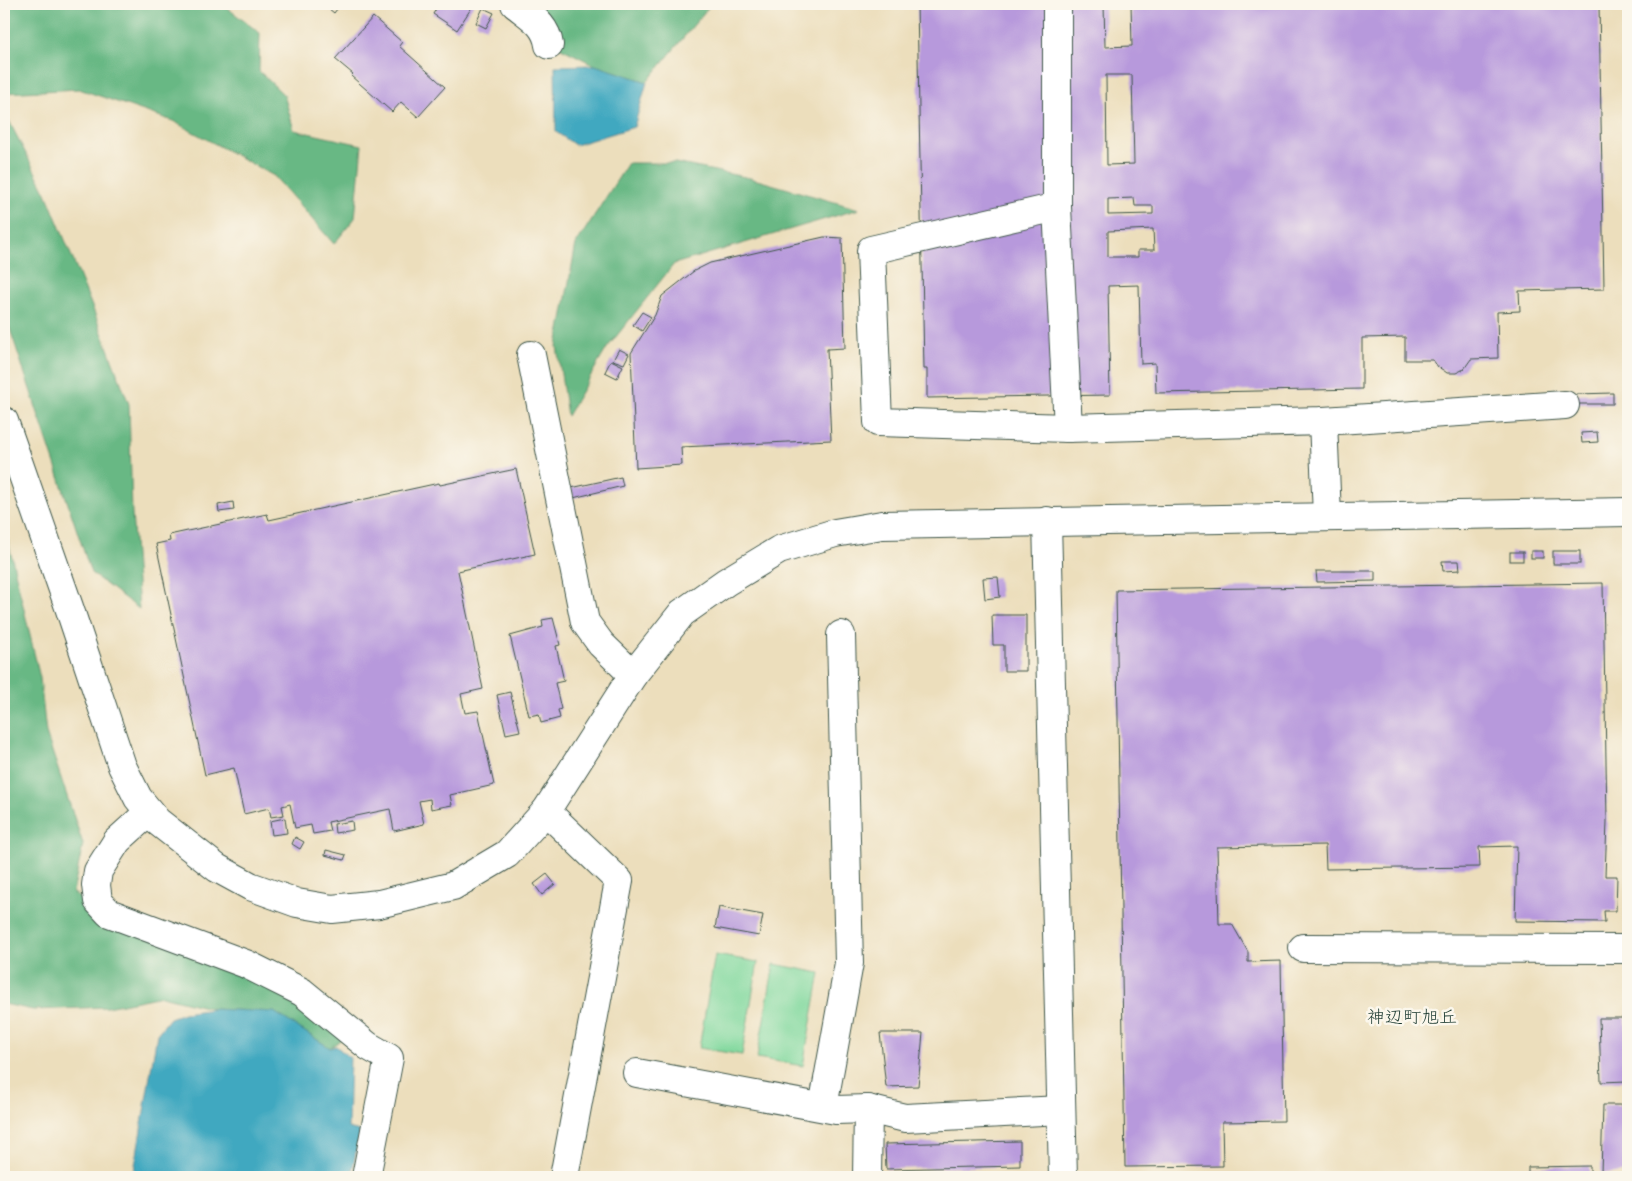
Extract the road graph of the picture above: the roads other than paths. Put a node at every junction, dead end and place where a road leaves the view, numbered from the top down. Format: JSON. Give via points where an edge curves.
{"nodes":[{"id":1,"x":514,"y":4,"type":"edge"},
{"id":2,"x":1057,"y":4,"type":"edge"},
{"id":3,"x":549,"y":45,"type":"dead end"},
{"id":4,"x":1057,"y":207,"type":"junction"},
{"id":5,"x":531,"y":355,"type":"dead end"},
{"id":6,"x":1565,"y":405,"type":"dead end"},
{"id":7,"x":4,"y":421,"type":"edge"},
{"id":8,"x":1323,"y":421,"type":"junction"},
{"id":9,"x":1068,"y":428,"type":"junction"},
{"id":10,"x":1628,"y":512,"type":"edge"},
{"id":11,"x":1327,"y":516,"type":"junction"},
{"id":12,"x":1047,"y":521,"type":"junction"},
{"id":13,"x":842,"y":635,"type":"dead end"},
{"id":14,"x":634,"y":675,"type":"junction"},
{"id":15,"x":546,"y":811,"type":"junction"},
{"id":16,"x":150,"y":812,"type":"junction"},
{"id":17,"x":1303,"y":948,"type":"dead end"},
{"id":18,"x":1628,"y":949,"type":"edge"},
{"id":19,"x":637,"y":1073,"type":"dead end"},
{"id":20,"x":823,"y":1107,"type":"junction"},
{"id":21,"x":868,"y":1109,"type":"junction"},
{"id":22,"x":1062,"y":1110,"type":"junction"},
{"id":23,"x":366,"y":1177,"type":"edge"},
{"id":24,"x":564,"y":1177,"type":"edge"},
{"id":25,"x":867,"y":1177,"type":"edge"},
{"id":26,"x":1063,"y":1177,"type":"edge"}],
"edges":[{"from":1,"to":3,"type":"street","via":[[544,28]]},
{"from":2,"to":4,"type":"street"},
{"from":4,"to":9,"type":"street"},
{"from":4,"to":9,"type":"street","via":[[871,250],[878,422]]},
{"from":5,"to":14,"type":"street","via":[[584,622],[601,644]]},
{"from":6,"to":8,"type":"street"},
{"from":7,"to":16,"type":"street","via":[[122,766],[138,798]]},
{"from":8,"to":9,"type":"street"},
{"from":8,"to":11,"type":"street"},
{"from":10,"to":11,"type":"street"},
{"from":11,"to":12,"type":"street"},
{"from":12,"to":14,"type":"street","via":[[882,525],[835,533],[779,550],[682,613]]},
{"from":12,"to":22,"type":"street"},
{"from":13,"to":20,"type":"street","via":[[849,963]]},
{"from":14,"to":15,"type":"street"},
{"from":15,"to":16,"type":"street","via":[[507,854],[453,886],[379,904],[332,910],[297,903],[250,886],[185,845]]},
{"from":15,"to":24,"type":"street","via":[[619,881]]},
{"from":16,"to":23,"type":"street","via":[[117,841],[98,870],[98,901],[109,913],[246,964],[302,992],[368,1046],[389,1058]]},
{"from":17,"to":18,"type":"street"},
{"from":19,"to":20,"type":"street"},
{"from":20,"to":21,"type":"street"},
{"from":21,"to":22,"type":"street","via":[[905,1118]]},
{"from":21,"to":25,"type":"street"},
{"from":22,"to":26,"type":"street"}]}
